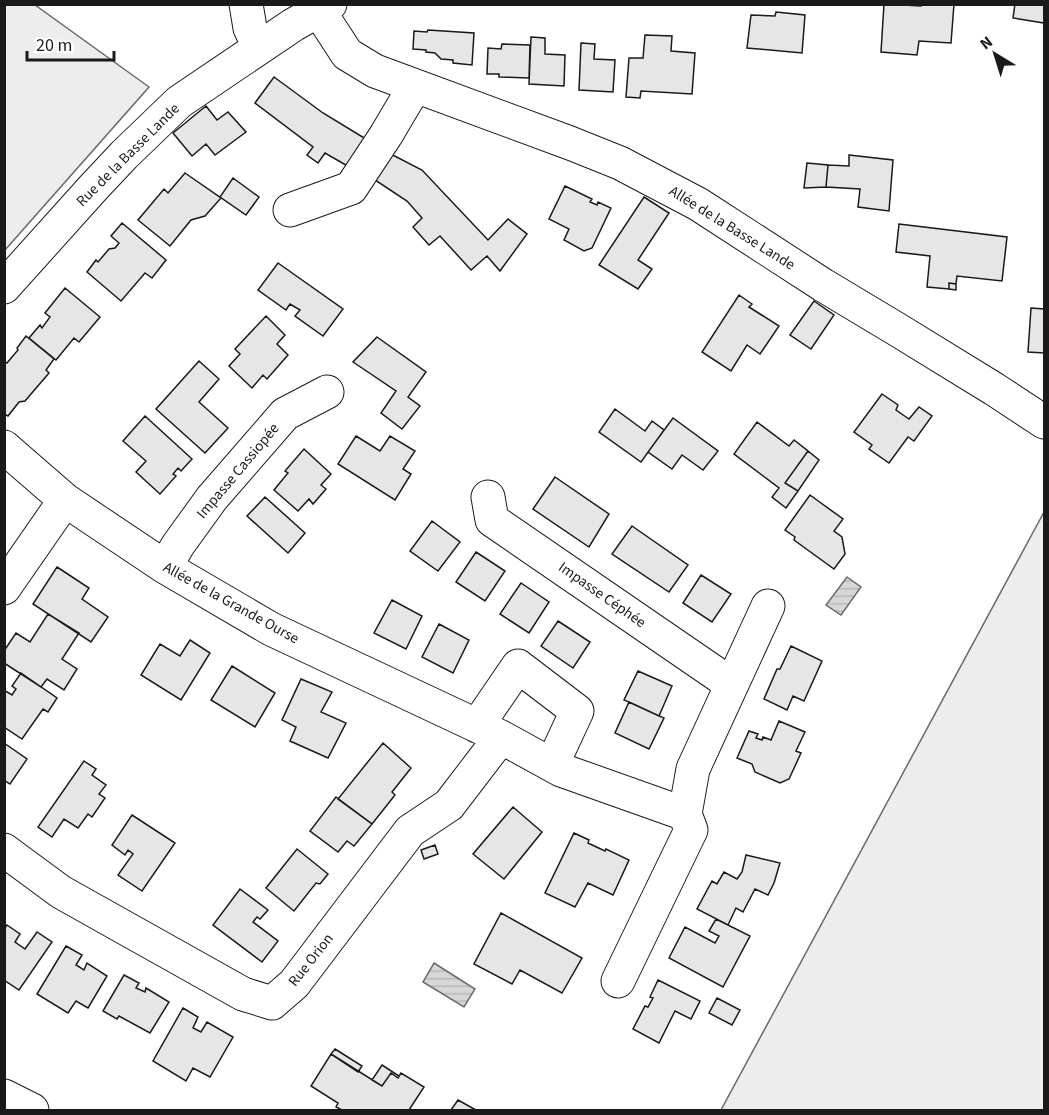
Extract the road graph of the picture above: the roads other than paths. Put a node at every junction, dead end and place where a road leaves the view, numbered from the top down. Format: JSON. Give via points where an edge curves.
{"nodes":[{"id":1,"x":246,"y":4,"type":"edge"},
{"id":2,"x":307,"y":11,"type":"edge"},
{"id":3,"x":259,"y":47,"type":"junction"},
{"id":4,"x":415,"y":86,"type":"junction"},
{"id":5,"x":290,"y":210,"type":"dead end"},
{"id":6,"x":4,"y":287,"type":"edge"},
{"id":7,"x":327,"y":393,"type":"dead end"},
{"id":8,"x":1044,"y":422,"type":"edge"},
{"id":9,"x":4,"y":447,"type":"edge"},
{"id":10,"x":488,"y":497,"type":"dead end"},
{"id":11,"x":65,"y":500,"type":"junction"},
{"id":12,"x":165,"y":567,"type":"junction"},
{"id":13,"x":4,"y":588,"type":"edge"},
{"id":14,"x":768,"y":606,"type":"dead end"},
{"id":15,"x":731,"y":684,"type":"junction"},
{"id":16,"x":489,"y":731,"type":"junction"},
{"id":17,"x":552,"y":765,"type":"junction"},
{"id":18,"x":685,"y":814,"type":"junction"},
{"id":19,"x":4,"y":850,"type":"edge"},
{"id":20,"x":618,"y":981,"type":"dead end"},
{"id":21,"x":4,"y":1096,"type":"edge"},
{"id":22,"x":32,"y":1110,"type":"edge"}],
"edges":[{"from":1,"to":3,"type":"street","via":[[250,28]]},
{"from":2,"to":3,"type":"street","name":"Rue de la Basse Lande"},
{"from":2,"to":4,"type":"street","name":"Allée de la Basse Lande","via":[[347,54],[375,71]]},
{"from":3,"to":6,"type":"street","name":"Rue de la Basse Lande","via":[[179,102],[124,155]]},
{"from":4,"to":5,"type":"street","via":[[351,188]]},
{"from":4,"to":8,"type":"street","name":"Allée de la Basse Lande","via":[[620,163],[698,204]]},
{"from":7,"to":12,"type":"street","name":"Impasse Cassiopée","via":[[285,414],[212,498]]},
{"from":9,"to":11,"type":"street","name":"Allée de la Grande Ourse"},
{"from":10,"to":15,"type":"street","name":"Impasse Céphée","via":[[492,520]]},
{"from":11,"to":12,"type":"street","name":"Allée de la Grande Ourse"},
{"from":11,"to":13,"type":"street"},
{"from":12,"to":16,"type":"street","name":"Allée de la Grande Ourse","via":[[271,629]]},
{"from":14,"to":15,"type":"street"},
{"from":15,"to":18,"type":"street","via":[[693,769]]},
{"from":16,"to":17,"type":"street","name":"Allée de la Grande Ourse"},
{"from":16,"to":17,"type":"street","via":[[518,666],[577,711]]},
{"from":16,"to":19,"type":"street","name":"Rue Orion","via":[[449,806],[410,831],[294,984],[272,1003],[243,994],[61,892]]},
{"from":17,"to":18,"type":"street","name":"Allée de la Grande Ourse"},
{"from":18,"to":20,"type":"street","via":[[691,830]]},
{"from":21,"to":22,"type":"street"}]}
